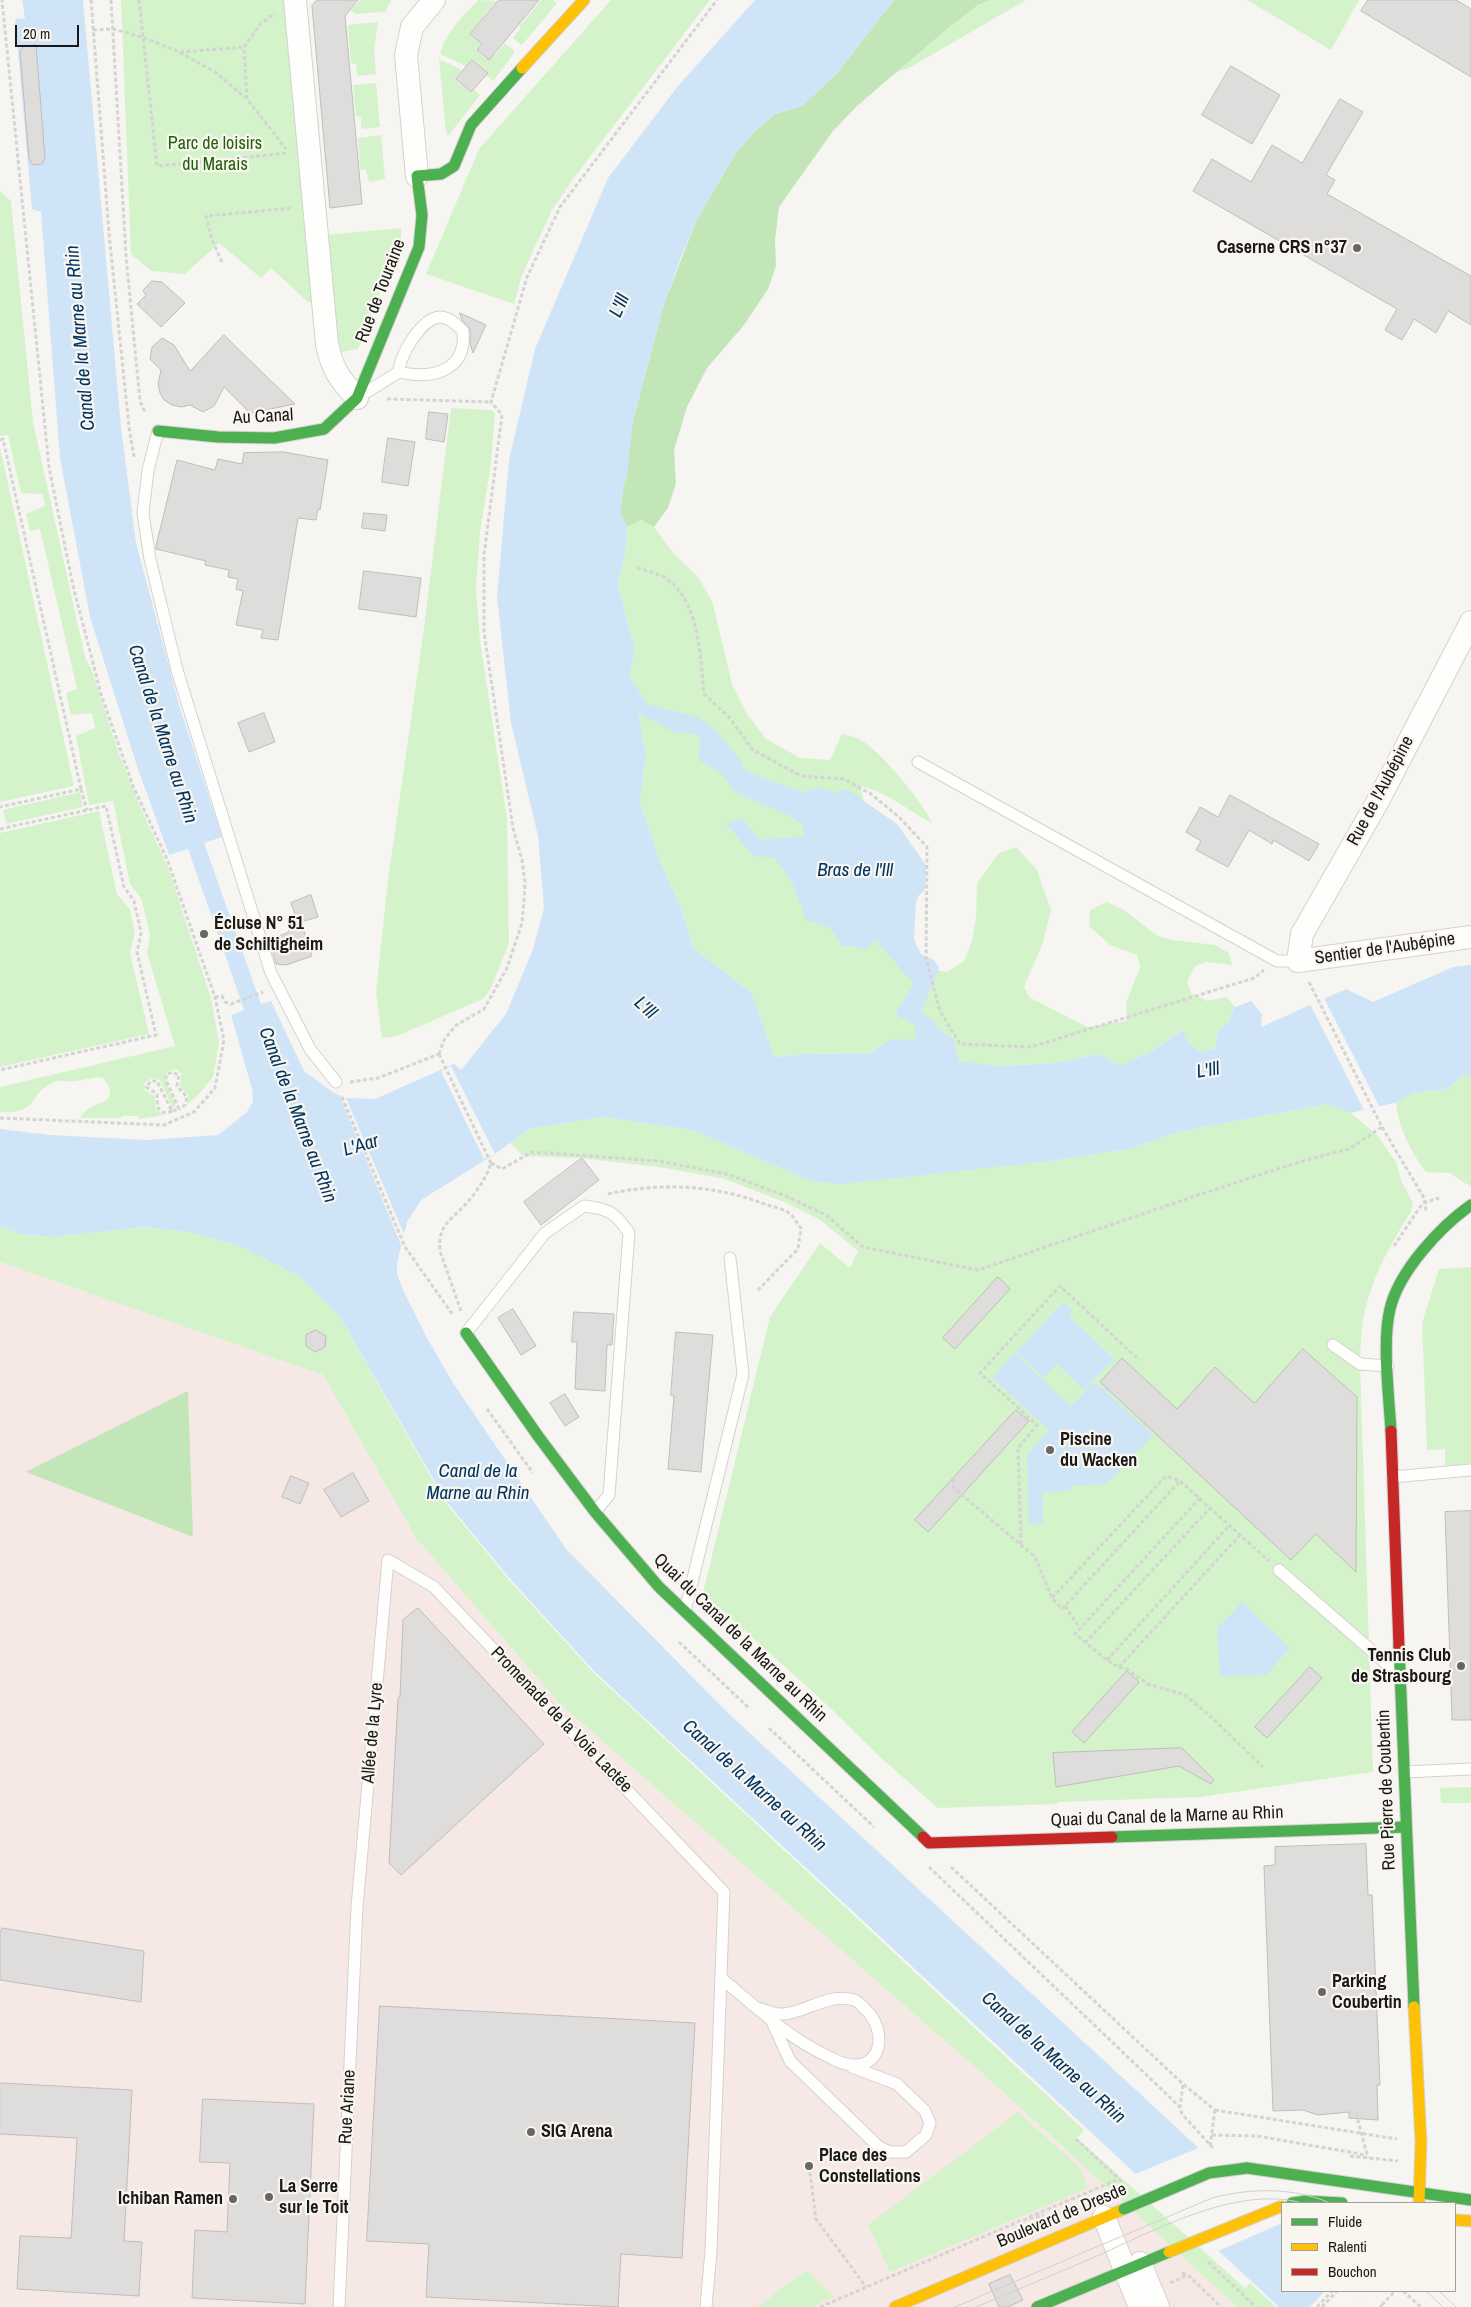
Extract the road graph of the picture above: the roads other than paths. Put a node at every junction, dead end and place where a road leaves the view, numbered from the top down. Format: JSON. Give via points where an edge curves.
{"nodes":[{"id":1,"x":295,"y":0,"type":"edge"},
{"id":2,"x":434,"y":0,"type":"edge"},
{"id":3,"x":584,"y":0,"type":"edge"},
{"id":4,"x":417,"y":176,"type":"junction"},
{"id":5,"x":399,"y":372,"type":"junction"},
{"id":6,"x":357,"y":398,"type":"junction"},
{"id":7,"x":158,"y":431,"type":"joint"},
{"id":8,"x":1471,"y":622,"type":"edge"},
{"id":9,"x":918,"y":762,"type":"dead end"},
{"id":10,"x":1471,"y":937,"type":"edge"},
{"id":11,"x":1294,"y":967,"type":"junction"},
{"id":12,"x":336,"y":1082,"type":"road end"},
{"id":13,"x":1471,"y":1205,"type":"edge"},
{"id":14,"x":730,"y":1258,"type":"dead end"},
{"id":15,"x":466,"y":1333,"type":"joint"},
{"id":16,"x":1333,"y":1345,"type":"dead end"},
{"id":17,"x":1388,"y":1366,"type":"junction"},
{"id":18,"x":1471,"y":1470,"type":"edge"},
{"id":19,"x":1392,"y":1477,"type":"junction"},
{"id":20,"x":595,"y":1512,"type":"junction"},
{"id":21,"x":388,"y":1560,"type":"joint"},
{"id":22,"x":1279,"y":1570,"type":"road end"},
{"id":23,"x":684,"y":1613,"type":"junction"},
{"id":24,"x":1400,"y":1676,"type":"junction"},
{"id":25,"x":1471,"y":1769,"type":"edge"},
{"id":26,"x":1404,"y":1772,"type":"junction"},
{"id":27,"x":1406,"y":1827,"type":"junction"},
{"id":28,"x":357,"y":1907,"type":"joint"},
{"id":29,"x":721,"y":1978,"type":"junction"},
{"id":30,"x":758,"y":2008,"type":"junction"},
{"id":31,"x":771,"y":2020,"type":"junction"},
{"id":32,"x":846,"y":2064,"type":"junction"},
{"id":33,"x":1420,"y":2198,"type":"edge"},
{"id":34,"x":1471,"y":2200,"type":"edge"},
{"id":35,"x":1299,"y":2202,"type":"edge"},
{"id":36,"x":1324,"y":2202,"type":"edge"},
{"id":37,"x":1281,"y":2206,"type":"edge"},
{"id":38,"x":1114,"y":2213,"type":"junction"},
{"id":39,"x":1456,"y":2220,"type":"edge"},
{"id":40,"x":1471,"y":2221,"type":"edge"},
{"id":41,"x":1132,"y":2266,"type":"junction"},
{"id":42,"x":339,"y":2307,"type":"edge"},
{"id":43,"x":706,"y":2307,"type":"edge"},
{"id":44,"x":895,"y":2307,"type":"edge"},
{"id":45,"x":1037,"y":2307,"type":"edge"},
{"id":46,"x":1140,"y":2307,"type":"edge"},
{"id":47,"x":1158,"y":2307,"type":"edge"}],
"edges":[{"from":1,"to":6,"type":"street","via":[[326,344],[339,379]]},
{"from":2,"to":4,"type":"street","via":[[412,27],[406,55]]},
{"from":3,"to":4,"type":"street","via":[[471,125],[454,166],[440,174]]},
{"from":4,"to":6,"type":"street","name":"Rue de Touraine","via":[[422,215],[419,247]]},
{"from":5,"to":5,"type":"lane","via":[[415,376],[435,374],[452,365],[462,353],[463,331],[442,317],[431,319],[405,352],[399,363]]},
{"from":5,"to":6,"type":"lane"},
{"from":6,"to":7,"type":"street","name":"Au Canal","via":[[324,429],[274,438]]},
{"from":7,"to":12,"type":"lane","via":[[148,470],[143,513],[150,560],[177,670],[271,973],[310,1049]]},
{"from":8,"to":11,"type":"street","name":"Rue de l'Aubépine","via":[[1378,801],[1302,934]]},
{"from":9,"to":11,"type":"lane"},
{"from":10,"to":11,"type":"street","name":"Sentier de l'Aubépine"},
{"from":13,"to":17,"type":"street","name":"Rue Pierre de Coubertin","via":[[1432,1241],[1402,1281],[1388,1321]]},
{"from":14,"to":23,"type":"lane","via":[[743,1374]]},
{"from":15,"to":20,"type":"street","name":"Quai du Canal de la Marne au Rhin"},
{"from":15,"to":20,"type":"lane","via":[[545,1233],[584,1206],[606,1209],[618,1216],[629,1233],[609,1495]]},
{"from":16,"to":17,"type":"lane","via":[[1360,1364]]},
{"from":17,"to":19,"type":"street","name":"Rue Pierre de Coubertin"},
{"from":18,"to":19,"type":"lane"},
{"from":19,"to":24,"type":"street","name":"Rue Pierre de Coubertin"},
{"from":20,"to":23,"type":"street","name":"Quai du Canal de la Marne au Rhin"},
{"from":21,"to":28,"type":"lane","name":"Allée de la Lyre"},
{"from":21,"to":29,"type":"lane","name":"Promenade de la Voie Lactée","via":[[434,1587],[724,1892]]},
{"from":22,"to":24,"type":"lane"},
{"from":23,"to":27,"type":"street","name":"Quai du Canal de la Marne au Rhin","via":[[929,1843]]},
{"from":24,"to":26,"type":"street","name":"Rue Pierre de Coubertin"},
{"from":25,"to":26,"type":"lane"},
{"from":26,"to":27,"type":"street","name":"Rue Pierre de Coubertin"},
{"from":27,"to":33,"type":"street","name":"Rue Pierre de Coubertin","via":[[1421,2142]]},
{"from":28,"to":42,"type":"lane","name":"Rue Ariane"},
{"from":29,"to":30,"type":"lane"},
{"from":29,"to":43,"type":"lane"},
{"from":30,"to":31,"type":"lane"},
{"from":30,"to":32,"type":"lane","via":[[783,2014],[840,1998],[855,2000],[875,2018],[881,2040],[877,2052],[864,2064]]},
{"from":31,"to":32,"type":"lane","via":[[820,2053]]},
{"from":31,"to":32,"type":"lane","via":[[790,2061],[879,2146],[890,2152],[906,2152],[926,2135],[930,2123],[925,2111],[897,2084]]},
{"from":33,"to":34,"type":"street","name":"Boulevard de Dresde"},
{"from":33,"to":38,"type":"street","name":"Boulevard de Dresde","bridge":true,"via":[[1247,2168],[1209,2173]]},
{"from":35,"to":36,"type":"street"},
{"from":37,"to":41,"type":"street","bridge":true},
{"from":38,"to":41,"type":"street"},
{"from":38,"to":44,"type":"street","name":"Boulevard de Dresde"},
{"from":39,"to":40,"type":"street"},
{"from":41,"to":45,"type":"street"},
{"from":41,"to":46,"type":"street"},
{"from":41,"to":47,"type":"street"}]}
